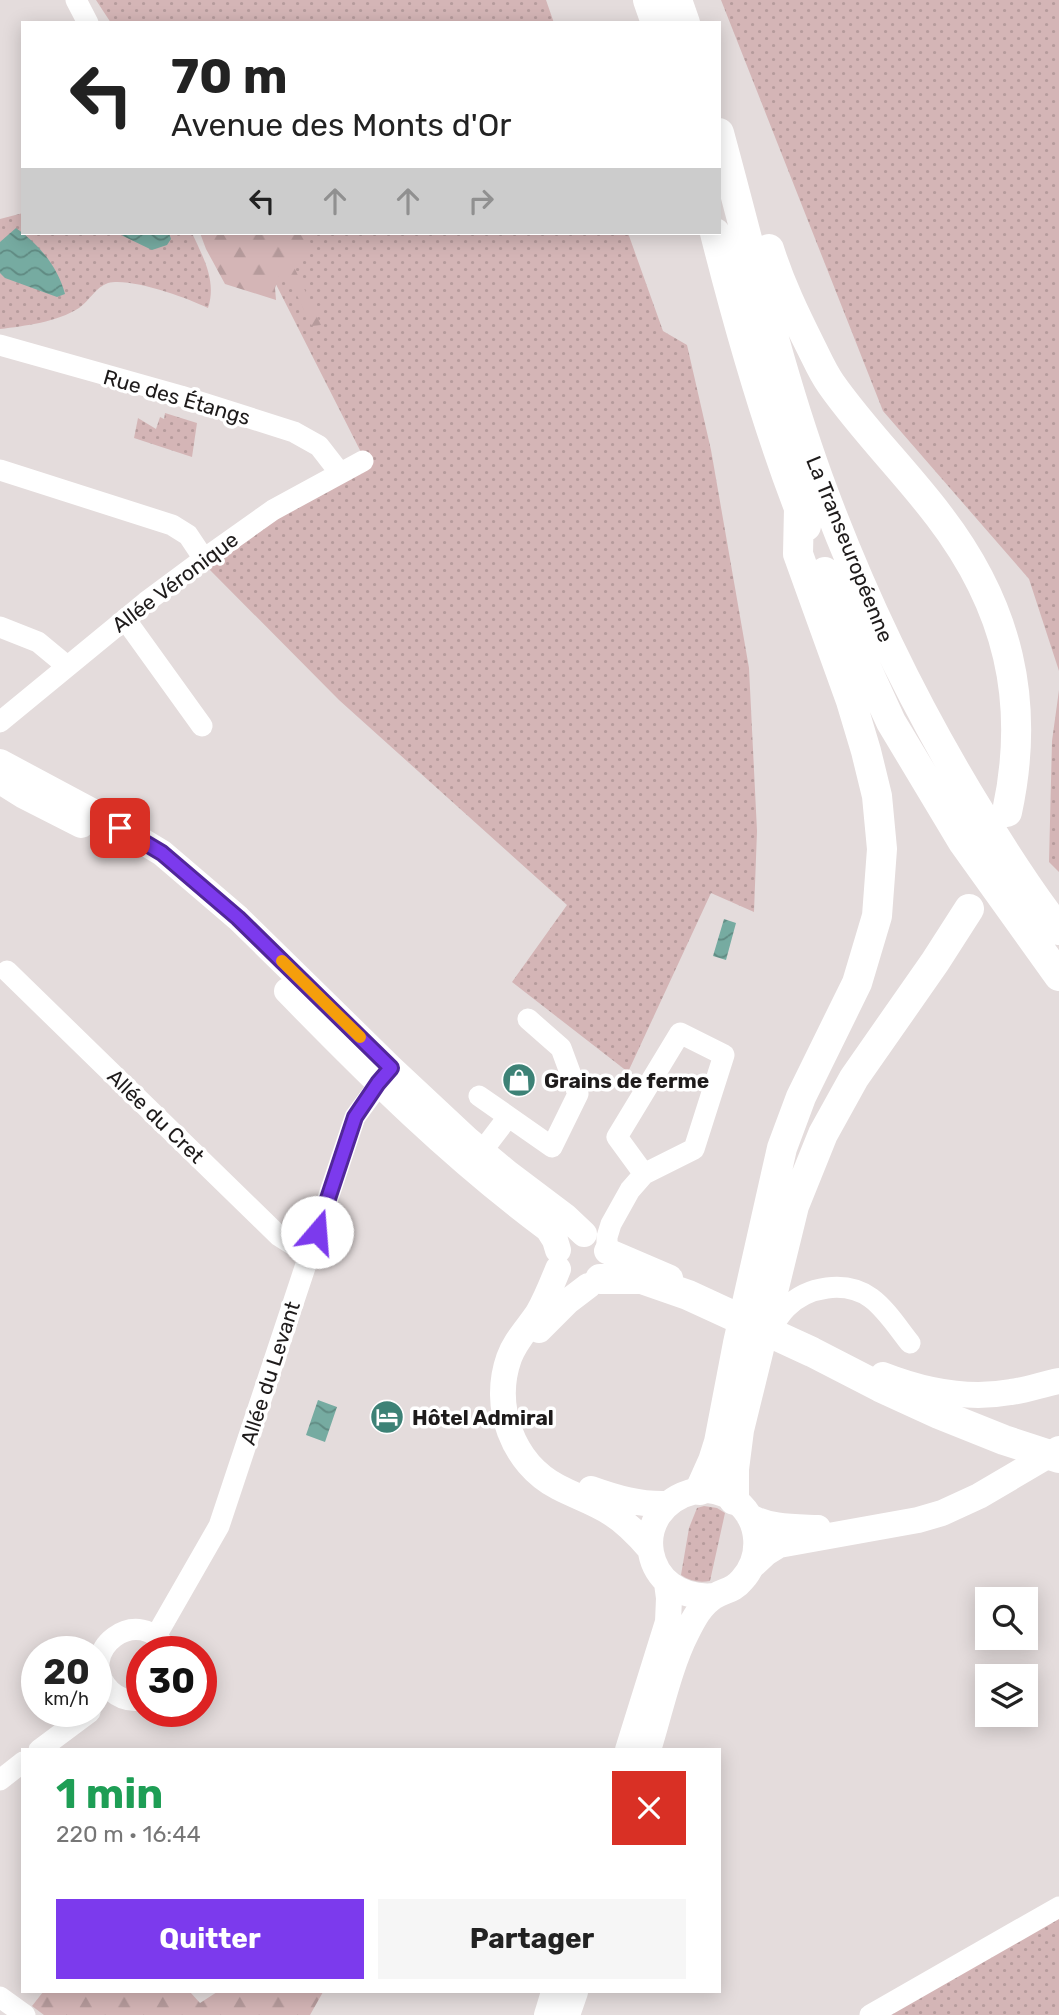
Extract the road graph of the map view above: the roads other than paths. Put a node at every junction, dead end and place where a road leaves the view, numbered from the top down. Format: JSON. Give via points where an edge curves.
{"nodes":[{"id":1,"x":76,"y":0,"type":"edge"},
{"id":2,"x":649,"y":0,"type":"edge"},
{"id":3,"x":677,"y":0,"type":"edge"},
{"id":4,"x":87,"y":21,"type":"edge"},
{"id":5,"x":655,"y":21,"type":"edge"},
{"id":6,"x":684,"y":21,"type":"edge"},
{"id":7,"x":721,"y":137,"type":"edge"},
{"id":8,"x":721,"y":142,"type":"edge"},
{"id":9,"x":715,"y":235,"type":"edge"},
{"id":10,"x":0,"y":345,"type":"edge"},
{"id":11,"x":363,"y":461,"type":"dead end"},
{"id":12,"x":0,"y":470,"type":"edge"},
{"id":13,"x":340,"y":473,"type":"junction"},
{"id":14,"x":799,"y":508,"type":"junction"},
{"id":15,"x":204,"y":559,"type":"junction"},
{"id":16,"x":125,"y":619,"type":"junction"},
{"id":17,"x":0,"y":627,"type":"edge"},
{"id":18,"x":67,"y":666,"type":"junction"},
{"id":19,"x":0,"y":722,"type":"edge"},
{"id":20,"x":202,"y":726,"type":"dead end"},
{"id":21,"x":0,"y":762,"type":"edge"},
{"id":22,"x":0,"y":781,"type":"edge"},
{"id":23,"x":1007,"y":812,"type":"dead end"},
{"id":24,"x":969,"y":909,"type":"dead end"},
{"id":25,"x":1059,"y":930,"type":"edge"},
{"id":26,"x":7,"y":971,"type":"dead end"},
{"id":27,"x":1059,"y":976,"type":"edge"},
{"id":28,"x":528,"y":1019,"type":"dead end"},
{"id":29,"x":385,"y":1076,"type":"junction"},
{"id":30,"x":479,"y":1096,"type":"dead end"},
{"id":31,"x":508,"y":1117,"type":"junction"},
{"id":32,"x":476,"y":1159,"type":"junction"},
{"id":33,"x":644,"y":1174,"type":"junction"},
{"id":34,"x":598,"y":1236,"type":"junction"},
{"id":35,"x":309,"y":1255,"type":"junction"},
{"id":36,"x":558,"y":1260,"type":"junction"},
{"id":37,"x":594,"y":1283,"type":"junction"},
{"id":38,"x":690,"y":1291,"type":"junction"},
{"id":39,"x":762,"y":1342,"type":"junction"},
{"id":40,"x":910,"y":1343,"type":"dead end"},
{"id":41,"x":814,"y":1348,"type":"junction"},
{"id":42,"x":1059,"y":1381,"type":"edge"},
{"id":43,"x":1059,"y":1449,"type":"edge"},
{"id":44,"x":1059,"y":1458,"type":"edge"},
{"id":45,"x":700,"y":1490,"type":"junction"},
{"id":46,"x":667,"y":1504,"type":"junction"},
{"id":47,"x":742,"y":1508,"type":"junction"},
{"id":48,"x":854,"y":1531,"type":"junction"},
{"id":49,"x":650,"y":1549,"type":"junction"},
{"id":50,"x":752,"y":1566,"type":"junction"},
{"id":51,"x":667,"y":1583,"type":"junction"},
{"id":52,"x":715,"y":1596,"type":"junction"},
{"id":53,"x":152,"y":1636,"type":"edge"},
{"id":54,"x":166,"y":1636,"type":"edge"},
{"id":55,"x":116,"y":1695,"type":"junction"},
{"id":56,"x":112,"y":1697,"type":"edge"},
{"id":57,"x":126,"y":1700,"type":"edge"},
{"id":58,"x":70,"y":1727,"type":"edge"},
{"id":59,"x":42,"y":1748,"type":"edge"},
{"id":60,"x":629,"y":1748,"type":"edge"},
{"id":61,"x":649,"y":1748,"type":"edge"},
{"id":62,"x":21,"y":1764,"type":"edge"},
{"id":63,"x":0,"y":1780,"type":"edge"},
{"id":64,"x":1059,"y":1907,"type":"edge"},
{"id":65,"x":554,"y":1993,"type":"edge"},
{"id":66,"x":575,"y":1993,"type":"edge"},
{"id":67,"x":0,"y":1997,"type":"edge"},
{"id":68,"x":25,"y":2015,"type":"edge"},
{"id":69,"x":547,"y":2015,"type":"edge"},
{"id":70,"x":567,"y":2015,"type":"edge"},
{"id":71,"x":870,"y":2015,"type":"edge"}],
"edges":[{"from":1,"to":4,"type":"street"},
{"from":2,"to":5,"type":"highway"},
{"from":3,"to":6,"type":"highway"},
{"from":7,"to":23,"type":"highway","via":[[744,173],[779,283],[830,383],[940,517],[988,595],[1015,694],[1017,745]]},
{"from":8,"to":25,"type":"highway","name":"La Transeuropéenne","via":[[789,388],[824,493],[865,592],[905,682],[958,778]]},
{"from":9,"to":14,"type":"highway","name":"La Transeuropéenne","via":[[735,314]]},
{"from":10,"to":13,"type":"street","name":"Rue des Étangs","via":[[294,432],[318,446]]},
{"from":11,"to":13,"type":"street","name":"Allée Véronique"},
{"from":12,"to":15,"type":"street","via":[[172,525],[188,535]]},
{"from":13,"to":15,"type":"street","name":"Allée Véronique","via":[[274,510]]},
{"from":14,"to":27,"type":"highway","name":"La Transeuropéenne","via":[[891,722],[963,842]]},
{"from":14,"to":45,"type":"highway","via":[[798,554],[851,701],[877,796],[882,849],[877,916],[857,983],[801,1097],[782,1148],[719,1442]]},
{"from":15,"to":16,"type":"street","name":"Allée Véronique"},
{"from":16,"to":18,"type":"street","name":"Allée Véronique"},
{"from":16,"to":20,"type":"street"},
{"from":17,"to":18,"type":"street","via":[[38,642]]},
{"from":18,"to":19,"type":"street","name":"Allée Véronique"},
{"from":21,"to":29,"type":"main road","via":[[162,853],[238,918]]},
{"from":22,"to":29,"type":"main road","via":[[151,864]]},
{"from":24,"to":39,"type":"highway","via":[[855,1078],[823,1134],[794,1206]]},
{"from":26,"to":35,"type":"street","name":"Allée du Cret","via":[[279,1236]]},
{"from":28,"to":31,"type":"street","via":[[561,1048],[578,1094],[552,1147]]},
{"from":29,"to":32,"type":"main road"},
{"from":29,"to":35,"type":"street","name":"Allée du Levant","via":[[355,1117]]},
{"from":30,"to":31,"type":"street"},
{"from":31,"to":32,"type":"street"},
{"from":32,"to":34,"type":"main road"},
{"from":32,"to":36,"type":"main road","via":[[548,1229]]},
{"from":33,"to":33,"type":"street","via":[[694,1149],[724,1055],[680,1033],[617,1137]]},
{"from":33,"to":34,"type":"street"},
{"from":34,"to":36,"type":"main road","via":[[568,1238]]},
{"from":34,"to":37,"type":"main road","via":[[609,1263],[605,1275]]},
{"from":34,"to":38,"type":"main road"},
{"from":35,"to":54,"type":"street","name":"Allée du Levant","via":[[219,1526]]},
{"from":36,"to":37,"type":"main road","via":[[573,1285]]},
{"from":36,"to":49,"type":"main road","via":[[548,1294],[509,1357],[503,1377],[504,1416],[525,1460],[537,1473],[625,1522]]},
{"from":37,"to":38,"type":"highway","via":[[642,1279]]},
{"from":37,"to":46,"type":"main road","via":[[553,1314],[529,1345],[515,1387],[523,1432],[534,1451],[556,1471],[584,1487],[618,1499]]},
{"from":38,"to":41,"type":"highway"},
{"from":39,"to":40,"type":"street","via":[[786,1307],[803,1295],[848,1288],[870,1297]]},
{"from":39,"to":47,"type":"highway","via":[[739,1430],[734,1469]]},
{"from":41,"to":42,"type":"main road","via":[[921,1389],[951,1394],[1011,1392]]},
{"from":41,"to":44,"type":"highway","via":[[892,1393]]},
{"from":43,"to":48,"type":"main road","via":[[960,1505],[918,1520]]},
{"from":45,"to":46,"type":"main road"},
{"from":45,"to":47,"type":"main road","via":[[724,1494]]},
{"from":46,"to":49,"type":"main road","via":[[653,1524]]},
{"from":47,"to":48,"type":"main road","via":[[763,1522]]},
{"from":47,"to":50,"type":"main road","via":[[756,1535]]},
{"from":48,"to":50,"type":"main road","via":[[779,1545]]},
{"from":49,"to":51,"type":"main road"},
{"from":50,"to":52,"type":"main road","via":[[737,1586]]},
{"from":51,"to":52,"type":"main road","via":[[690,1595]]},
{"from":51,"to":60,"type":"main road","via":[[668,1622]]},
{"from":52,"to":61,"type":"main road","via":[[697,1613],[684,1638]]},
{"from":53,"to":55,"type":"street","via":[[146,1631],[123,1631],[105,1645],[99,1667],[107,1688]]},
{"from":55,"to":56,"type":"street"},
{"from":55,"to":57,"type":"street"},
{"from":58,"to":59,"type":"street"},
{"from":62,"to":63,"type":"street"},
{"from":64,"to":71,"type":"street"},
{"from":65,"to":69,"type":"main road"},
{"from":66,"to":70,"type":"main road"},
{"from":67,"to":68,"type":"street"}]}
